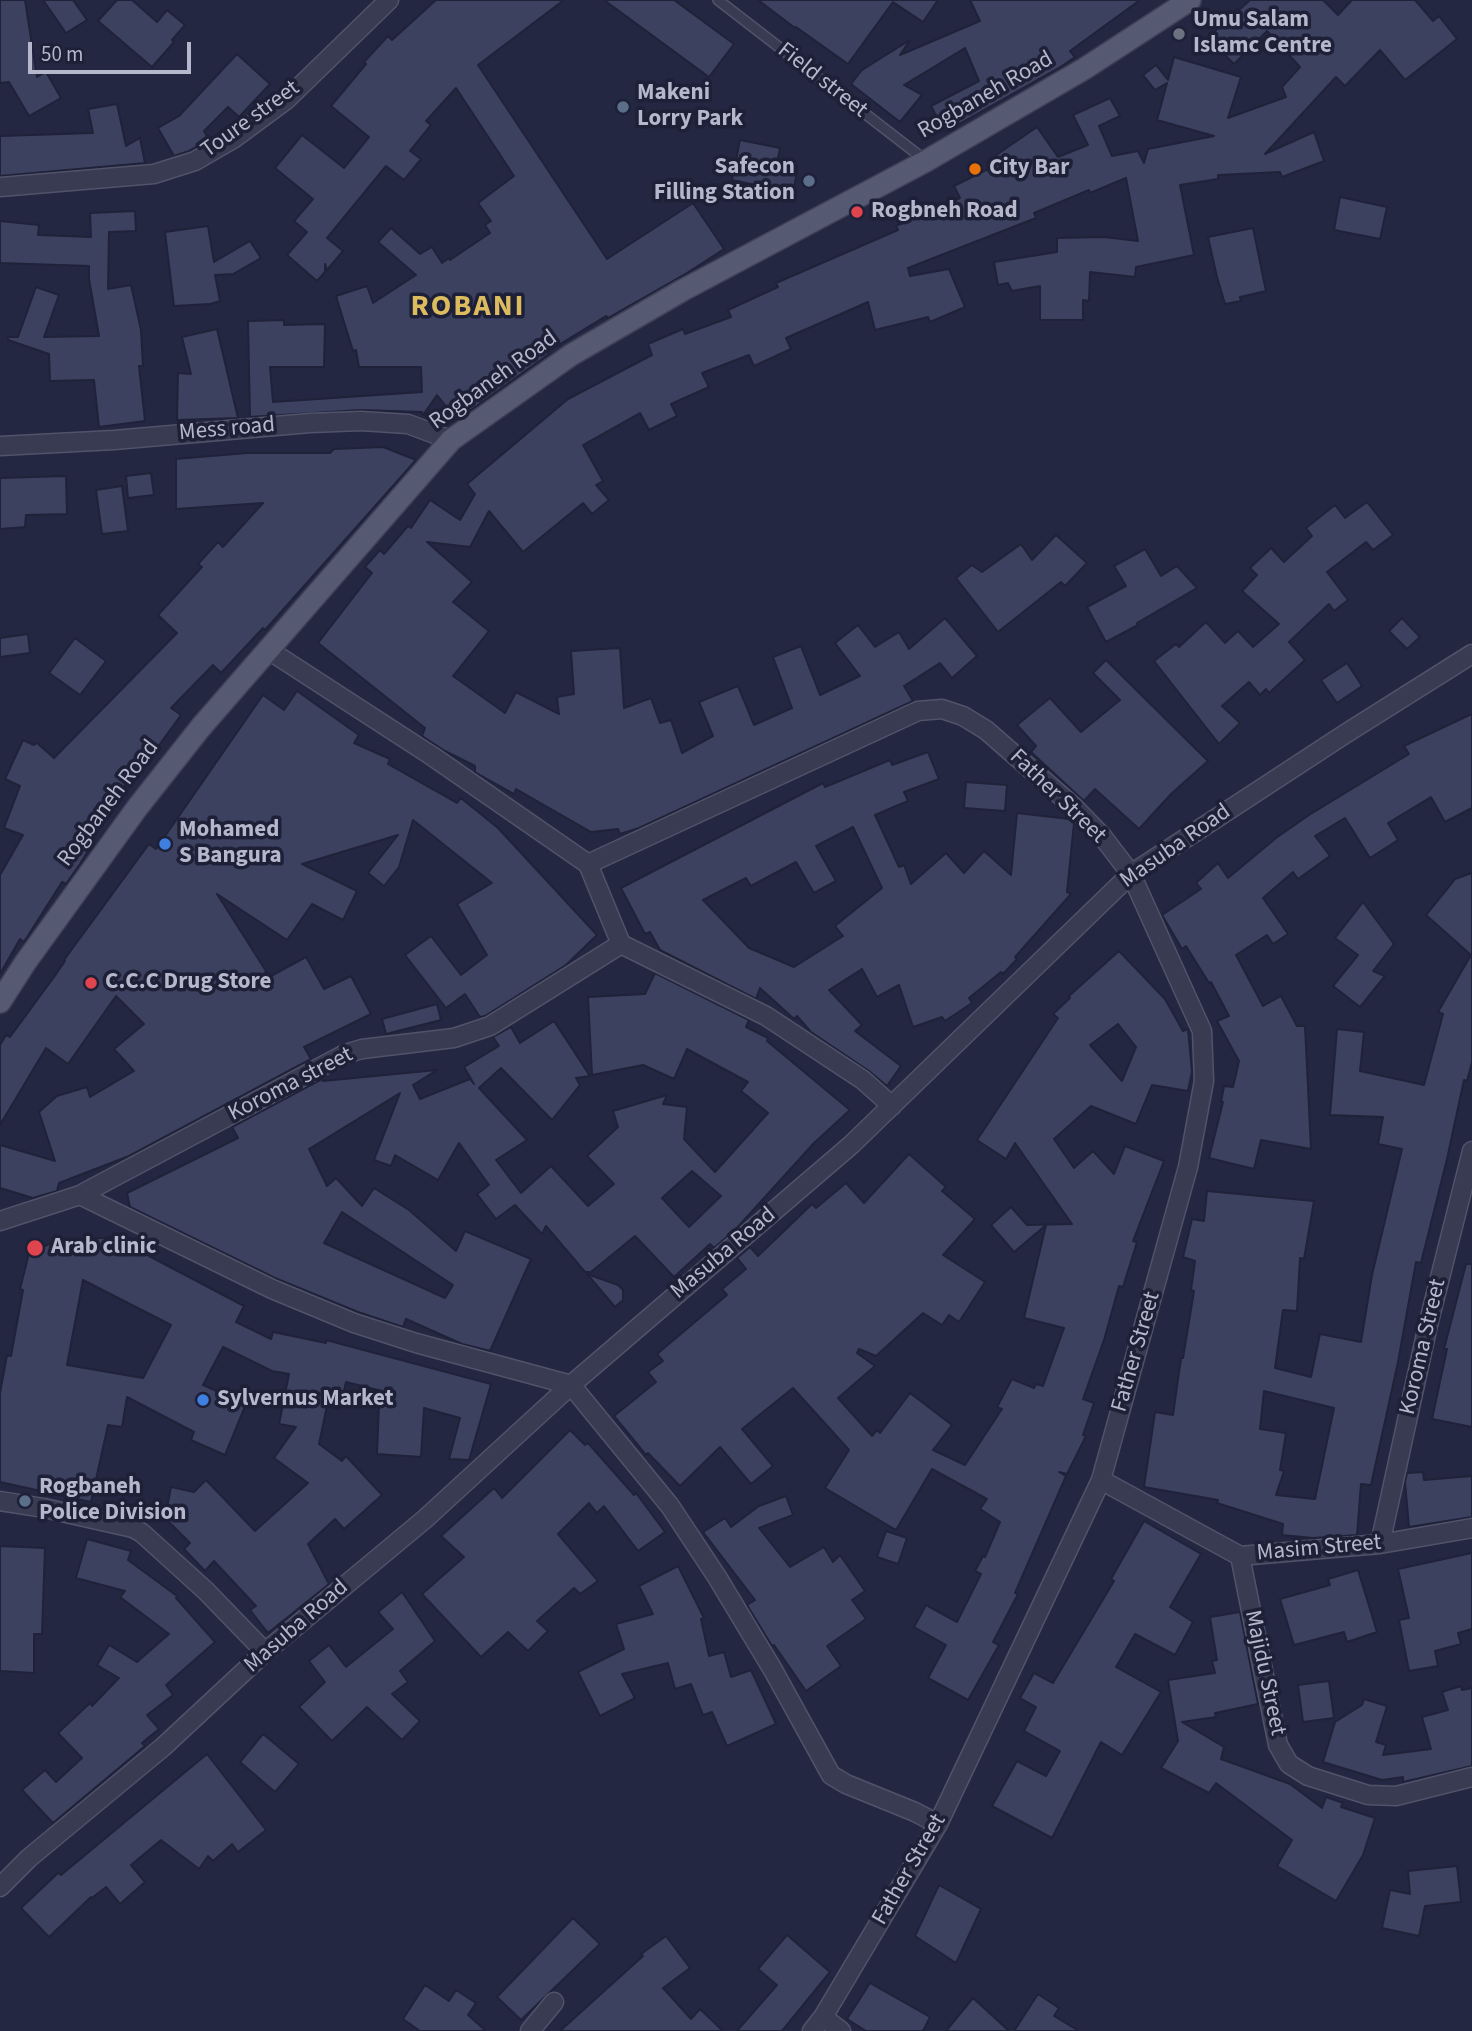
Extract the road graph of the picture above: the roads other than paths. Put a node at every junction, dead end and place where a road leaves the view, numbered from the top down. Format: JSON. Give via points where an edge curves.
{"nodes":[{"id":1,"x":389,"y":0,"type":"edge"},
{"id":2,"x":718,"y":0,"type":"edge"},
{"id":3,"x":1190,"y":0,"type":"edge"},
{"id":4,"x":926,"y":161,"type":"junction"},
{"id":5,"x":0,"y":187,"type":"edge"},
{"id":6,"x":451,"y":440,"type":"junction"},
{"id":7,"x":0,"y":446,"type":"edge"},
{"id":8,"x":267,"y":649,"type":"junction"},
{"id":9,"x":1472,"y":654,"type":"edge"},
{"id":10,"x":588,"y":864,"type":"junction"},
{"id":11,"x":1131,"y":874,"type":"junction"},
{"id":12,"x":621,"y":944,"type":"junction"},
{"id":13,"x":0,"y":1002,"type":"edge"},
{"id":14,"x":892,"y":1106,"type":"junction"},
{"id":15,"x":1472,"y":1151,"type":"edge"},
{"id":16,"x":80,"y":1195,"type":"junction"},
{"id":17,"x":1,"y":1226,"type":"edge"},
{"id":18,"x":571,"y":1385,"type":"junction"},
{"id":19,"x":1101,"y":1480,"type":"junction"},
{"id":20,"x":0,"y":1501,"type":"edge"},
{"id":21,"x":1472,"y":1528,"type":"edge"},
{"id":22,"x":1380,"y":1544,"type":"junction"},
{"id":23,"x":1240,"y":1556,"type":"junction"},
{"id":24,"x":265,"y":1652,"type":"junction"},
{"id":25,"x":1472,"y":1777,"type":"edge"},
{"id":26,"x":938,"y":1824,"type":"junction"},
{"id":27,"x":0,"y":1887,"type":"edge"},
{"id":28,"x":554,"y":2002,"type":"dead end"},
{"id":29,"x":818,"y":2024,"type":"edge"},
{"id":30,"x":530,"y":2031,"type":"edge"},
{"id":31,"x":841,"y":2031,"type":"edge"}],
"edges":[{"from":1,"to":5,"type":"street","name":"Toure street","via":[[286,100],[195,161],[154,174]]},
{"from":2,"to":4,"type":"lane","name":"Field street"},
{"from":3,"to":4,"type":"main road","name":"Rogbaneh Road","via":[[1084,69]]},
{"from":4,"to":6,"type":"main road","name":"Rogbaneh Road","via":[[593,342]]},
{"from":6,"to":7,"type":"street","name":"Mess road","via":[[408,424],[361,421]]},
{"from":6,"to":8,"type":"main road","name":"Rogbaneh Road"},
{"from":8,"to":10,"type":"street"},
{"from":8,"to":13,"type":"main road","name":"Rogbaneh Road","via":[[137,807]]},
{"from":9,"to":11,"type":"street","name":"Masuba Road"},
{"from":10,"to":11,"type":"street","name":"Father Street","via":[[918,711],[942,709],[986,730],[1074,807]]},
{"from":10,"to":12,"type":"street"},
{"from":11,"to":14,"type":"street","name":"Masuba Road"},
{"from":11,"to":19,"type":"street","name":"Father Street","via":[[1202,1031],[1205,1081],[1188,1167]]},
{"from":12,"to":14,"type":"street","via":[[766,1016],[863,1080]]},
{"from":12,"to":16,"type":"street","name":"Koroma street","via":[[490,1026],[454,1038],[345,1054]]},
{"from":14,"to":18,"type":"street","name":"Masuba Road"},
{"from":15,"to":22,"type":"street","name":"Koroma Street"},
{"from":16,"to":17,"type":"street","name":"Koroma street"},
{"from":16,"to":18,"type":"street","via":[[272,1289],[354,1323]]},
{"from":18,"to":24,"type":"street","name":"Masuba Road","via":[[425,1519]]},
{"from":18,"to":26,"type":"street","via":[[670,1506],[773,1670],[831,1775]]},
{"from":19,"to":23,"type":"street","name":"Masim Street"},
{"from":19,"to":26,"type":"street","name":"Father Street"},
{"from":20,"to":24,"type":"street","via":[[142,1533]]},
{"from":21,"to":22,"type":"street","name":"Masim Street"},
{"from":22,"to":23,"type":"street","name":"Masim Street"},
{"from":23,"to":25,"type":"street","name":"Majidu Street","via":[[1278,1745],[1289,1764],[1308,1776],[1368,1795],[1396,1796]]},
{"from":24,"to":27,"type":"street","name":"Masuba Road"},
{"from":26,"to":29,"type":"street","name":"Father Street"},
{"from":28,"to":30,"type":"street"},
{"from":29,"to":31,"type":"street"}]}
